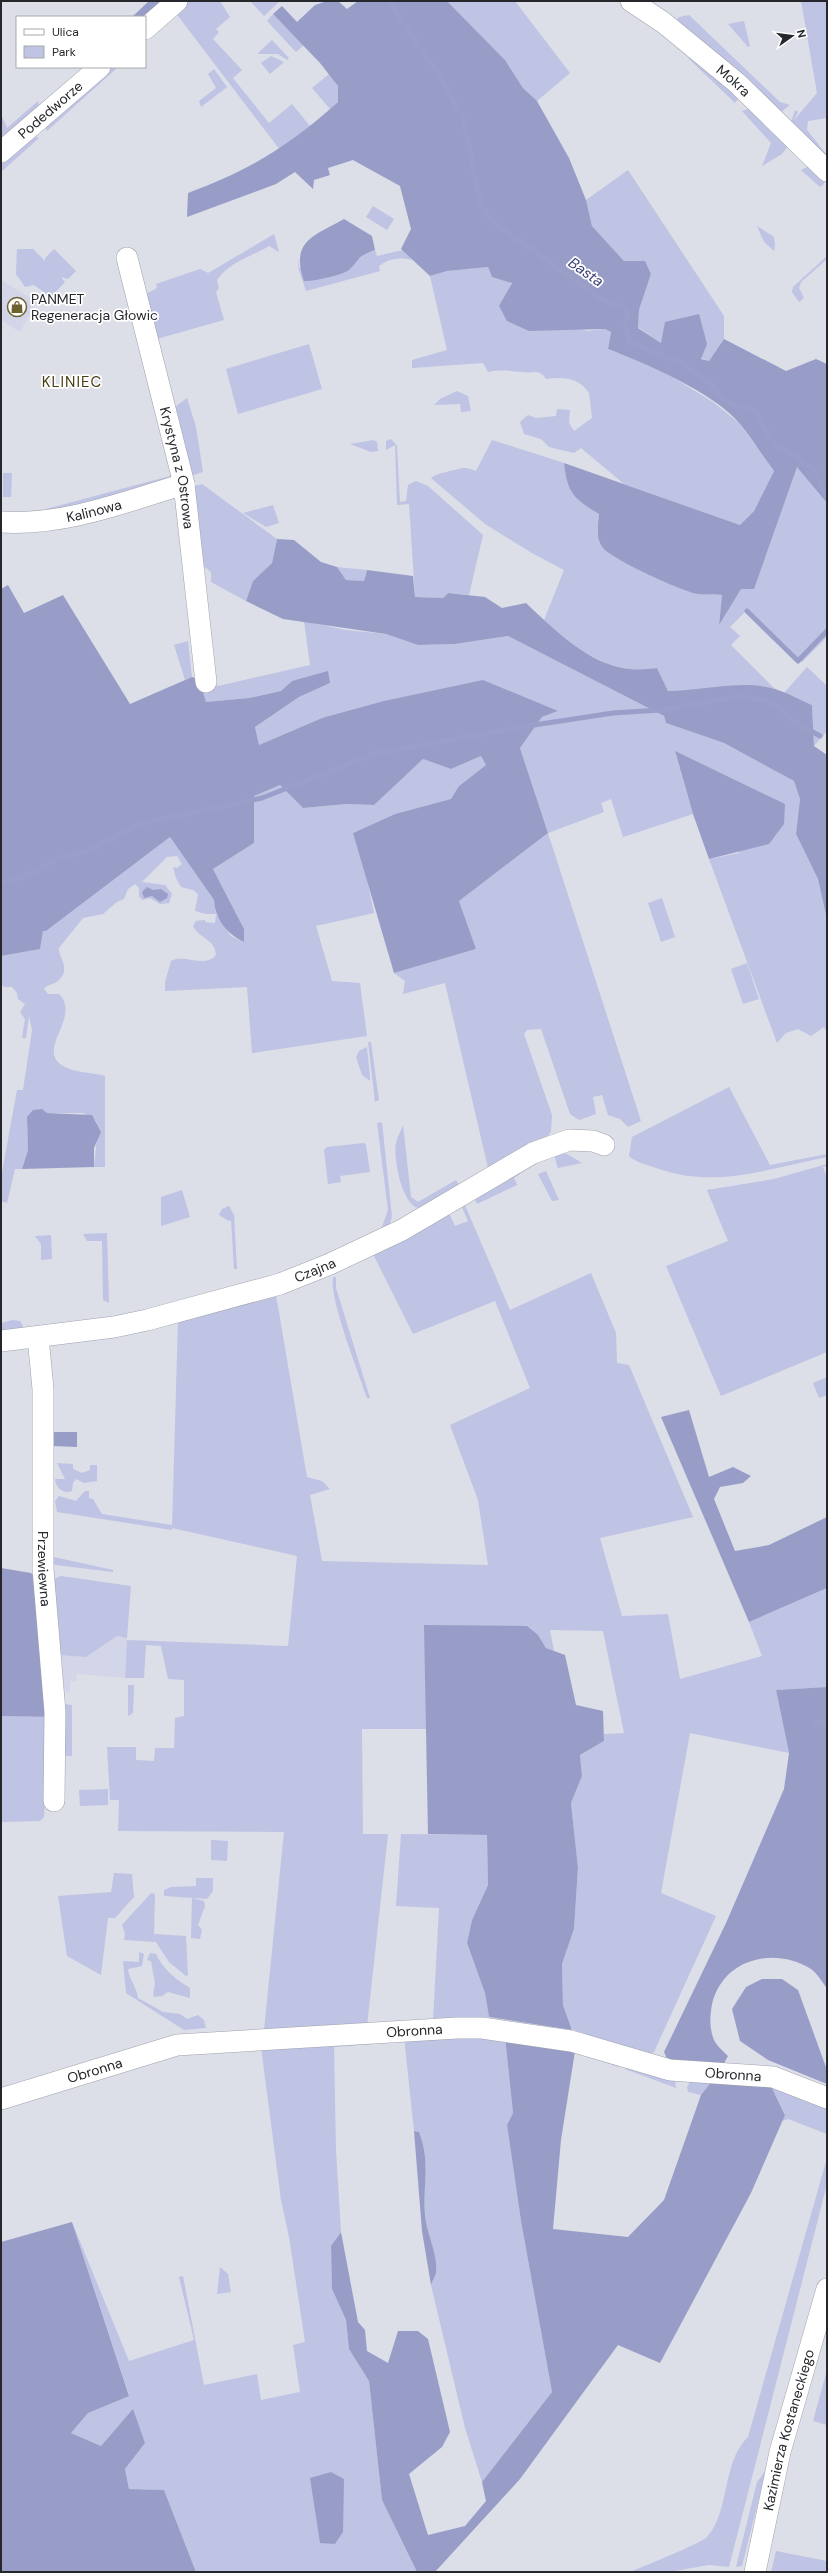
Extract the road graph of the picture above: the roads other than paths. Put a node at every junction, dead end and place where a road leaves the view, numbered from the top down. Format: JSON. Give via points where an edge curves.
{"nodes":[{"id":1,"x":177,"y":1,"type":"edge"},
{"id":2,"x":631,"y":1,"type":"edge"},
{"id":3,"x":146,"y":28,"type":"edge"},
{"id":4,"x":99,"y":68,"type":"edge"},
{"id":5,"x":1,"y":152,"type":"edge"},
{"id":6,"x":827,"y":170,"type":"edge"},
{"id":7,"x":127,"y":258,"type":"dead end"},
{"id":8,"x":184,"y":484,"type":"junction"},
{"id":9,"x":1,"y":522,"type":"edge"},
{"id":10,"x":206,"y":682,"type":"dead end"},
{"id":11,"x":604,"y":1145,"type":"dead end"},
{"id":12,"x":38,"y":1337,"type":"junction"},
{"id":13,"x":1,"y":1341,"type":"edge"},
{"id":14,"x":54,"y":1801,"type":"dead end"},
{"id":15,"x":827,"y":2098,"type":"edge"},
{"id":16,"x":1,"y":2099,"type":"edge"},
{"id":17,"x":827,"y":2289,"type":"edge"},
{"id":18,"x":755,"y":2572,"type":"edge"}],
"edges":[{"from":1,"to":3,"type":"street"},
{"from":2,"to":6,"type":"street","name":"Mokra","via":[[664,23],[737,83]]},
{"from":4,"to":5,"type":"street","name":"Podedworze"},
{"from":7,"to":8,"type":"street","name":"Krystyna z Ostrowa"},
{"from":8,"to":9,"type":"street","name":"Kalinowa","via":[[80,514],[23,523]]},
{"from":8,"to":10,"type":"street","name":"Krystyna z Ostrowa"},
{"from":11,"to":12,"type":"street","name":"Czajna","via":[[593,1141],[569,1140],[533,1153],[402,1230],[326,1266],[280,1284],[148,1320]]},
{"from":12,"to":13,"type":"street","name":"Czajna"},
{"from":12,"to":14,"type":"street","name":"Przewiewna","via":[[43,1389],[43,1569],[55,1712]]},
{"from":15,"to":16,"type":"street","name":"Obronna","via":[[773,2077],[670,2070],[571,2041],[482,2028],[457,2028],[177,2044]]},
{"from":17,"to":18,"type":"street","name":"Kazimierza Kostaneckiego","via":[[780,2452]]}]}
